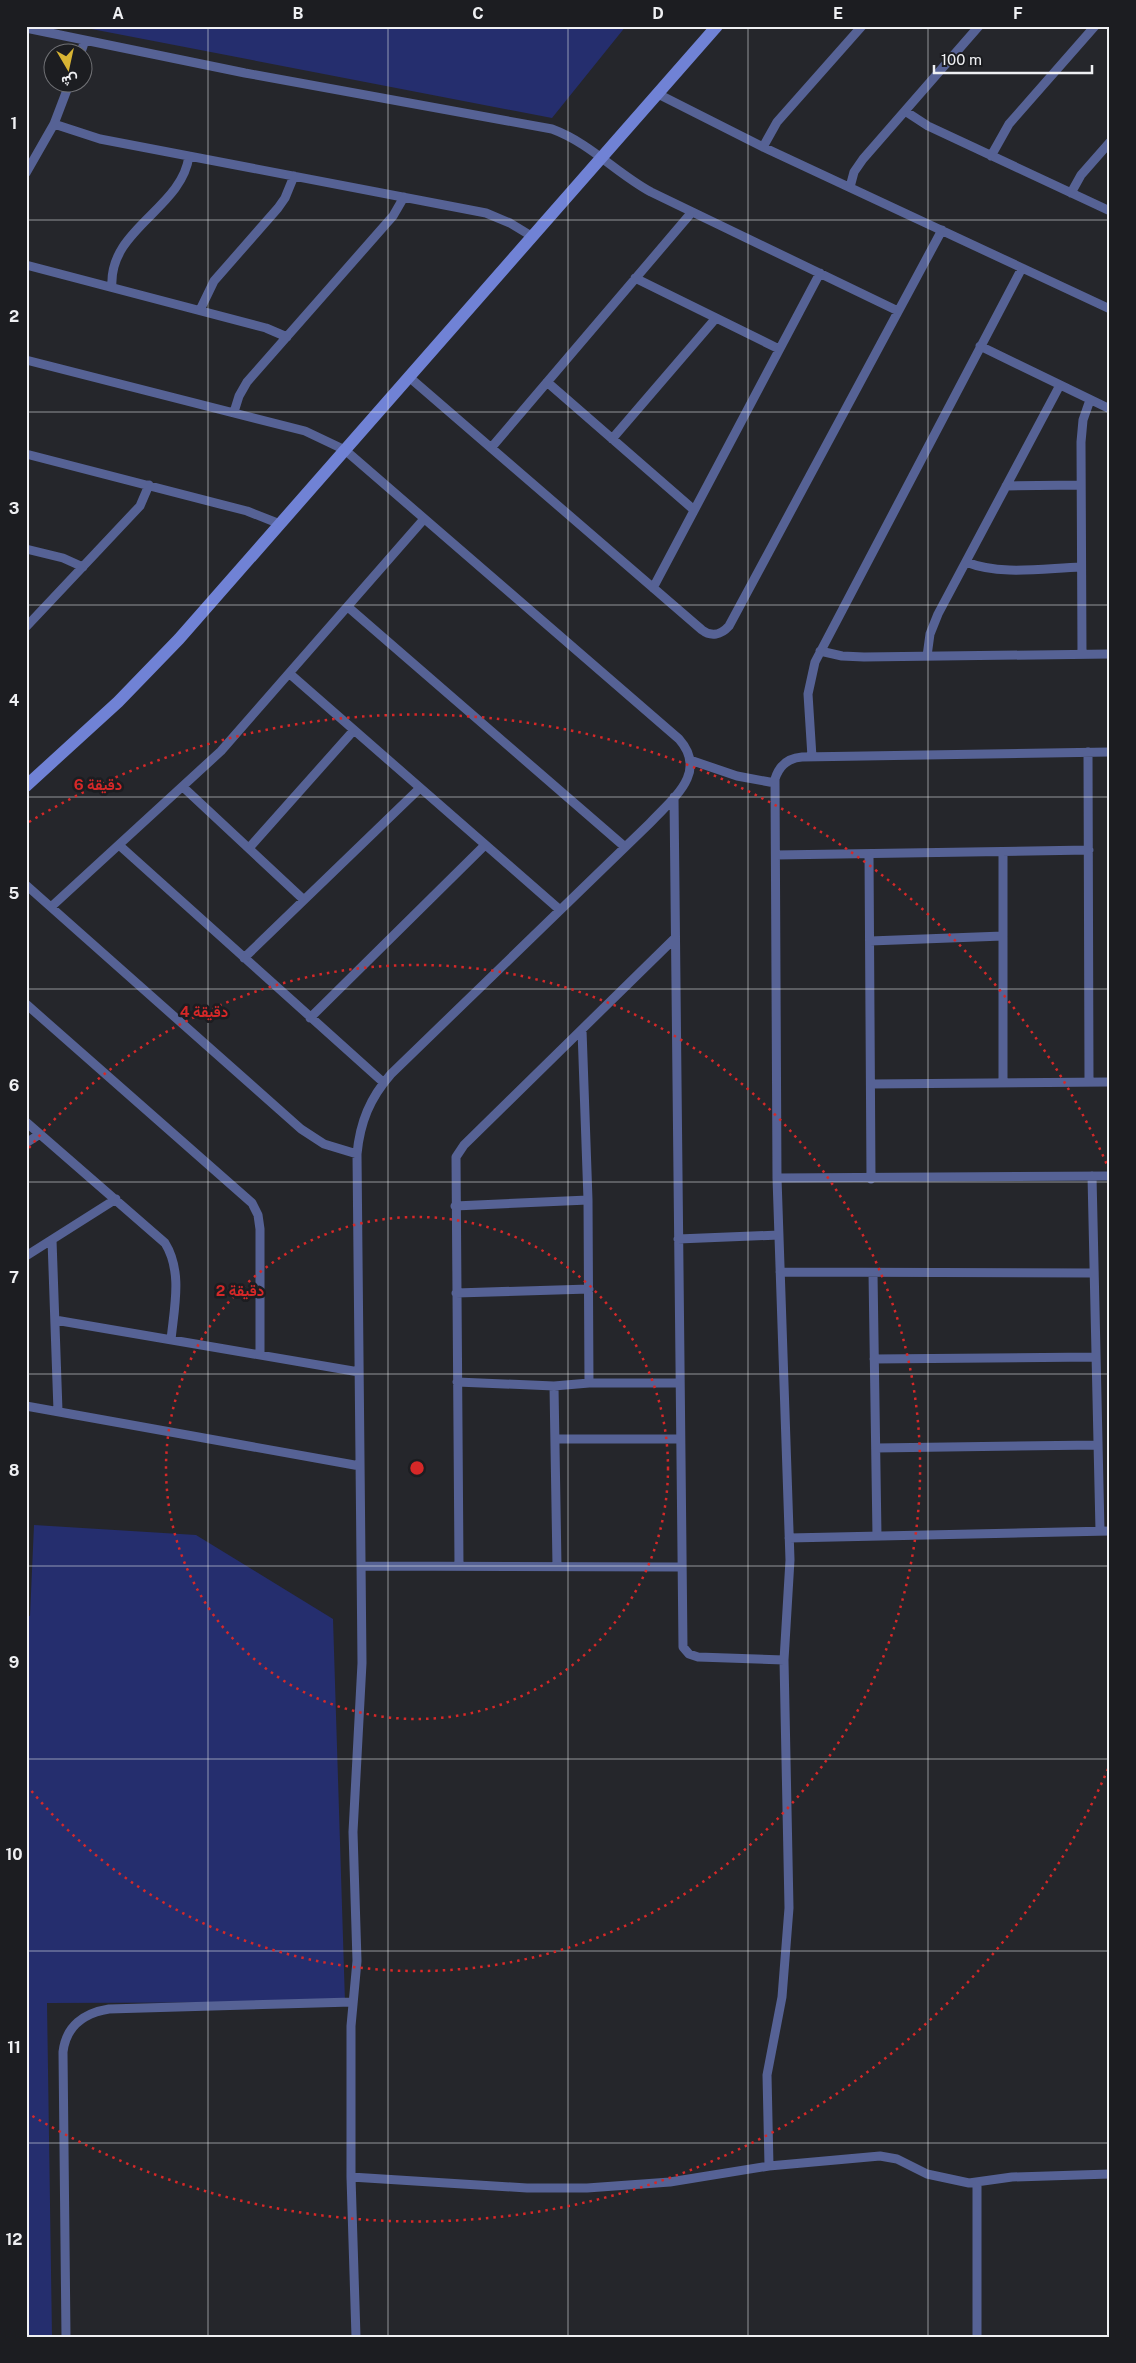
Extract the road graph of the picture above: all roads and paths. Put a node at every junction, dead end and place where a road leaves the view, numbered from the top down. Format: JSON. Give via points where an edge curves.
{"nodes":[{"id":1,"x":717,"y":26,"type":"edge"},
{"id":2,"x":862,"y":26,"type":"edge"},
{"id":3,"x":1095,"y":26,"type":"edge"},
{"id":4,"x":26,"y":28,"type":"edge"},
{"id":5,"x":974,"y":28,"type":"edge"},
{"id":6,"x":85,"y":40,"type":"joint"},
{"id":7,"x":66,"y":92,"type":"edge"},
{"id":8,"x":658,"y":94,"type":"junction"},
{"id":9,"x":905,"y":111,"type":"junction"},
{"id":10,"x":54,"y":124,"type":"junction"},
{"id":11,"x":1110,"y":142,"type":"edge"},
{"id":12,"x":763,"y":146,"type":"junction"},
{"id":13,"x":189,"y":156,"type":"junction"},
{"id":14,"x":992,"y":156,"type":"junction"},
{"id":15,"x":602,"y":158,"type":"junction"},
{"id":16,"x":26,"y":174,"type":"edge"},
{"id":17,"x":294,"y":176,"type":"junction"},
{"id":18,"x":850,"y":187,"type":"junction"},
{"id":19,"x":1071,"y":193,"type":"junction"},
{"id":20,"x":404,"y":197,"type":"junction"},
{"id":21,"x":1110,"y":211,"type":"edge"},
{"id":22,"x":692,"y":212,"type":"junction"},
{"id":23,"x":942,"y":230,"type":"junction"},
{"id":24,"x":533,"y":237,"type":"junction"},
{"id":25,"x":26,"y":265,"type":"edge"},
{"id":26,"x":1022,"y":268,"type":"junction"},
{"id":27,"x":820,"y":273,"type":"junction"},
{"id":28,"x":635,"y":278,"type":"junction"},
{"id":29,"x":112,"y":287,"type":"junction"},
{"id":30,"x":1110,"y":309,"type":"edge"},
{"id":31,"x":200,"y":310,"type":"junction"},
{"id":32,"x":898,"y":311,"type":"junction"},
{"id":33,"x":716,"y":318,"type":"junction"},
{"id":34,"x":287,"y":337,"type":"junction"},
{"id":35,"x":980,"y":346,"type":"junction"},
{"id":36,"x":780,"y":349,"type":"junction"},
{"id":37,"x":26,"y":360,"type":"edge"},
{"id":38,"x":409,"y":377,"type":"junction"},
{"id":39,"x":547,"y":382,"type":"junction"},
{"id":40,"x":1060,"y":385,"type":"junction"},
{"id":41,"x":1090,"y":400,"type":"junction"},
{"id":42,"x":1110,"y":409,"type":"edge"},
{"id":43,"x":234,"y":412,"type":"junction"},
{"id":44,"x":612,"y":439,"type":"junction"},
{"id":45,"x":491,"y":448,"type":"junction"},
{"id":46,"x":345,"y":450,"type":"junction"},
{"id":47,"x":26,"y":454,"type":"edge"},
{"id":48,"x":149,"y":485,"type":"junction"},
{"id":49,"x":1081,"y":485,"type":"junction"},
{"id":50,"x":1006,"y":486,"type":"junction"},
{"id":51,"x":694,"y":510,"type":"junction"},
{"id":52,"x":424,"y":519,"type":"junction"},
{"id":53,"x":280,"y":524,"type":"junction"},
{"id":54,"x":26,"y":549,"type":"edge"},
{"id":55,"x":966,"y":562,"type":"junction"},
{"id":56,"x":1081,"y":566,"type":"junction"},
{"id":57,"x":83,"y":567,"type":"junction"},
{"id":58,"x":652,"y":588,"type":"junction"},
{"id":59,"x":348,"y":606,"type":"junction"},
{"id":60,"x":26,"y":627,"type":"edge"},
{"id":61,"x":820,"y":651,"type":"junction"},
{"id":62,"x":1082,"y":654,"type":"junction"},
{"id":63,"x":1110,"y":654,"type":"edge"},
{"id":64,"x":927,"y":656,"type":"junction"},
{"id":65,"x":290,"y":674,"type":"junction"},
{"id":66,"x":354,"y":730,"type":"junction"},
{"id":67,"x":1088,"y":752,"type":"junction"},
{"id":68,"x":1110,"y":752,"type":"edge"},
{"id":69,"x":812,"y":757,"type":"junction"},
{"id":70,"x":690,"y":760,"type":"junction"},
{"id":71,"x":775,"y":783,"type":"junction"},
{"id":72,"x":26,"y":786,"type":"edge"},
{"id":73,"x":184,"y":787,"type":"junction"},
{"id":74,"x":420,"y":788,"type":"junction"},
{"id":75,"x":674,"y":797,"type":"junction"},
{"id":76,"x":119,"y":845,"type":"junction"},
{"id":77,"x":485,"y":845,"type":"junction"},
{"id":78,"x":625,"y":847,"type":"junction"},
{"id":79,"x":249,"y":848,"type":"junction"},
{"id":80,"x":1089,"y":850,"type":"junction"},
{"id":81,"x":1003,"y":852,"type":"junction"},
{"id":82,"x":869,"y":854,"type":"junction"},
{"id":83,"x":776,"y":855,"type":"junction"},
{"id":84,"x":26,"y":885,"type":"edge"},
{"id":85,"x":304,"y":900,"type":"junction"},
{"id":86,"x":51,"y":907,"type":"junction"},
{"id":87,"x":560,"y":910,"type":"junction"},
{"id":88,"x":1003,"y":936,"type":"junction"},
{"id":89,"x":675,"y":938,"type":"junction"},
{"id":90,"x":870,"y":941,"type":"junction"},
{"id":91,"x":244,"y":958,"type":"junction"},
{"id":92,"x":26,"y":1004,"type":"edge"},
{"id":93,"x":310,"y":1018,"type":"junction"},
{"id":94,"x":582,"y":1030,"type":"junction"},
{"id":95,"x":1090,"y":1082,"type":"junction"},
{"id":96,"x":1110,"y":1082,"type":"edge"},
{"id":97,"x":384,"y":1083,"type":"junction"},
{"id":98,"x":1003,"y":1083,"type":"junction"},
{"id":99,"x":870,"y":1084,"type":"junction"},
{"id":100,"x":26,"y":1122,"type":"edge"},
{"id":101,"x":40,"y":1134,"type":"junction"},
{"id":102,"x":26,"y":1142,"type":"edge"},
{"id":103,"x":357,"y":1154,"type":"junction"},
{"id":104,"x":1092,"y":1176,"type":"junction"},
{"id":105,"x":1110,"y":1176,"type":"edge"},
{"id":106,"x":777,"y":1178,"type":"junction"},
{"id":107,"x":871,"y":1179,"type":"junction"},
{"id":108,"x":116,"y":1199,"type":"junction"},
{"id":109,"x":588,"y":1200,"type":"junction"},
{"id":110,"x":455,"y":1206,"type":"junction"},
{"id":111,"x":779,"y":1235,"type":"junction"},
{"id":112,"x":678,"y":1239,"type":"junction"},
{"id":113,"x":52,"y":1240,"type":"junction"},
{"id":114,"x":26,"y":1256,"type":"edge"},
{"id":115,"x":780,"y":1272,"type":"junction"},
{"id":116,"x":873,"y":1273,"type":"junction"},
{"id":117,"x":1094,"y":1273,"type":"junction"},
{"id":118,"x":589,"y":1288,"type":"junction"},
{"id":119,"x":456,"y":1293,"type":"junction"},
{"id":120,"x":55,"y":1320,"type":"junction"},
{"id":121,"x":171,"y":1340,"type":"junction"},
{"id":122,"x":260,"y":1355,"type":"junction"},
{"id":123,"x":1096,"y":1357,"type":"junction"},
{"id":124,"x":874,"y":1359,"type":"junction"},
{"id":125,"x":359,"y":1372,"type":"junction"},
{"id":126,"x":457,"y":1382,"type":"junction"},
{"id":127,"x":679,"y":1383,"type":"junction"},
{"id":128,"x":589,"y":1384,"type":"junction"},
{"id":129,"x":554,"y":1386,"type":"junction"},
{"id":130,"x":26,"y":1406,"type":"edge"},
{"id":131,"x":58,"y":1411,"type":"junction"},
{"id":132,"x":555,"y":1439,"type":"junction"},
{"id":133,"x":680,"y":1439,"type":"junction"},
{"id":134,"x":1098,"y":1445,"type":"junction"},
{"id":135,"x":876,"y":1448,"type":"junction"},
{"id":136,"x":360,"y":1466,"type":"junction"},
{"id":137,"x":1105,"y":1531,"type":"edge"},
{"id":138,"x":877,"y":1536,"type":"junction"},
{"id":139,"x":789,"y":1538,"type":"junction"},
{"id":140,"x":361,"y":1566,"type":"junction"},
{"id":141,"x":459,"y":1566,"type":"junction"},
{"id":142,"x":557,"y":1566,"type":"junction"},
{"id":143,"x":681,"y":1567,"type":"junction"},
{"id":144,"x":784,"y":1660,"type":"junction"},
{"id":145,"x":352,"y":2002,"type":"junction"},
{"id":146,"x":769,"y":2166,"type":"junction"},
{"id":147,"x":1110,"y":2174,"type":"edge"},
{"id":148,"x":352,"y":2177,"type":"junction"},
{"id":149,"x":977,"y":2182,"type":"junction"},
{"id":150,"x":66,"y":2337,"type":"edge"},
{"id":151,"x":356,"y":2337,"type":"edge"},
{"id":152,"x":977,"y":2337,"type":"edge"}],
"edges":[{"from":1,"to":8,"type":"street"},
{"from":2,"to":12,"type":"street","via":[[777,122]]},
{"from":3,"to":14,"type":"street","via":[[1009,124]]},
{"from":4,"to":6,"type":"street"},
{"from":5,"to":9,"type":"street"},
{"from":6,"to":15,"type":"street","via":[[245,73],[541,126],[574,138]]},
{"from":7,"to":10,"type":"street"},
{"from":8,"to":12,"type":"street"},
{"from":8,"to":15,"type":"street"},
{"from":9,"to":14,"type":"street","via":[[928,126]]},
{"from":9,"to":18,"type":"street","via":[[858,165]]},
{"from":10,"to":13,"type":"street","via":[[84,135]]},
{"from":10,"to":16,"type":"street"},
{"from":11,"to":19,"type":"street","via":[[1087,167]]},
{"from":12,"to":18,"type":"street"},
{"from":13,"to":17,"type":"street"},
{"from":13,"to":29,"type":"street","via":[[186,171],[178,185],[119,251],[113,265]]},
{"from":14,"to":19,"type":"street"},
{"from":15,"to":22,"type":"street","via":[[638,185]]},
{"from":15,"to":24,"type":"street"},
{"from":17,"to":20,"type":"street"},
{"from":17,"to":31,"type":"street","via":[[278,208],[214,281]]},
{"from":18,"to":23,"type":"street"},
{"from":19,"to":21,"type":"street"},
{"from":20,"to":24,"type":"street","via":[[486,213]]},
{"from":20,"to":34,"type":"street","via":[[393,216]]},
{"from":22,"to":27,"type":"street"},
{"from":22,"to":28,"type":"street"},
{"from":23,"to":26,"type":"street"},
{"from":23,"to":32,"type":"street"},
{"from":24,"to":38,"type":"street"},
{"from":25,"to":29,"type":"street"},
{"from":26,"to":30,"type":"street"},
{"from":26,"to":35,"type":"street"},
{"from":27,"to":32,"type":"street"},
{"from":27,"to":36,"type":"street"},
{"from":28,"to":33,"type":"street"},
{"from":28,"to":39,"type":"street"},
{"from":29,"to":31,"type":"street"},
{"from":31,"to":34,"type":"street"},
{"from":32,"to":58,"type":"street","via":[[729,626],[718,634],[705,633]]},
{"from":33,"to":36,"type":"street"},
{"from":33,"to":44,"type":"street"},
{"from":34,"to":43,"type":"street","via":[[243,389]]},
{"from":35,"to":40,"type":"street"},
{"from":35,"to":61,"type":"street"},
{"from":36,"to":51,"type":"street"},
{"from":37,"to":43,"type":"street"},
{"from":38,"to":45,"type":"street"},
{"from":38,"to":46,"type":"street"},
{"from":39,"to":44,"type":"street"},
{"from":39,"to":45,"type":"street"},
{"from":40,"to":41,"type":"street"},
{"from":40,"to":50,"type":"street"},
{"from":41,"to":42,"type":"street"},
{"from":41,"to":49,"type":"street","via":[[1081,431]]},
{"from":43,"to":46,"type":"street","via":[[305,431]]},
{"from":44,"to":51,"type":"street"},
{"from":45,"to":58,"type":"street"},
{"from":46,"to":52,"type":"street"},
{"from":46,"to":53,"type":"street"},
{"from":47,"to":48,"type":"street"},
{"from":48,"to":53,"type":"street","via":[[247,511]]},
{"from":48,"to":57,"type":"street","via":[[140,506]]},
{"from":49,"to":50,"type":"street"},
{"from":49,"to":56,"type":"street"},
{"from":50,"to":55,"type":"street"},
{"from":51,"to":58,"type":"street"},
{"from":52,"to":59,"type":"street"},
{"from":52,"to":70,"type":"street","via":[[679,739]]},
{"from":53,"to":72,"type":"street","via":[[149,671],[87,733]]},
{"from":54,"to":57,"type":"street","via":[[63,558]]},
{"from":55,"to":56,"type":"street","via":[[999,569]]},
{"from":55,"to":64,"type":"street","via":[[934,624]]},
{"from":56,"to":62,"type":"street"},
{"from":57,"to":60,"type":"street"},
{"from":59,"to":65,"type":"street"},
{"from":59,"to":78,"type":"street"},
{"from":61,"to":64,"type":"street","via":[[853,657]]},
{"from":61,"to":69,"type":"street","via":[[808,694]]},
{"from":62,"to":63,"type":"street"},
{"from":62,"to":64,"type":"street"},
{"from":65,"to":66,"type":"street"},
{"from":65,"to":73,"type":"street"},
{"from":66,"to":74,"type":"street"},
{"from":66,"to":79,"type":"street"},
{"from":67,"to":68,"type":"street"},
{"from":67,"to":69,"type":"street"},
{"from":67,"to":80,"type":"street"},
{"from":69,"to":71,"type":"street","via":[[787,762],[780,769]]},
{"from":70,"to":71,"type":"street","via":[[737,776]]},
{"from":70,"to":75,"type":"street","via":[[687,781]]},
{"from":71,"to":83,"type":"street"},
{"from":73,"to":76,"type":"street"},
{"from":73,"to":79,"type":"street"},
{"from":74,"to":77,"type":"street"},
{"from":74,"to":85,"type":"street"},
{"from":75,"to":78,"type":"street"},
{"from":75,"to":89,"type":"street"},
{"from":76,"to":86,"type":"street"},
{"from":76,"to":91,"type":"street"},
{"from":77,"to":87,"type":"street"},
{"from":77,"to":93,"type":"street"},
{"from":78,"to":87,"type":"street"},
{"from":79,"to":85,"type":"street"},
{"from":80,"to":81,"type":"street"},
{"from":80,"to":95,"type":"street"},
{"from":81,"to":82,"type":"street"},
{"from":81,"to":88,"type":"street"},
{"from":82,"to":83,"type":"street"},
{"from":82,"to":90,"type":"street"},
{"from":83,"to":106,"type":"street"},
{"from":84,"to":86,"type":"street"},
{"from":85,"to":91,"type":"street"},
{"from":86,"to":103,"type":"street","via":[[301,1129],[324,1144]]},
{"from":87,"to":97,"type":"street"},
{"from":88,"to":90,"type":"street"},
{"from":88,"to":98,"type":"street"},
{"from":89,"to":94,"type":"street"},
{"from":89,"to":112,"type":"street"},
{"from":90,"to":99,"type":"street"},
{"from":91,"to":93,"type":"street"},
{"from":92,"to":122,"type":"street","via":[[252,1203],[260,1229]]},
{"from":93,"to":97,"type":"street"},
{"from":94,"to":109,"type":"street"},
{"from":94,"to":110,"type":"street","via":[[464,1145],[456,1157]]},
{"from":95,"to":96,"type":"street"},
{"from":95,"to":98,"type":"street"},
{"from":97,"to":103,"type":"street","via":[[365,1115]]},
{"from":98,"to":99,"type":"street"},
{"from":99,"to":107,"type":"street"},
{"from":100,"to":101,"type":"street"},
{"from":101,"to":102,"type":"street"},
{"from":101,"to":108,"type":"street"},
{"from":103,"to":125,"type":"street"},
{"from":104,"to":105,"type":"street"},
{"from":104,"to":107,"type":"street"},
{"from":104,"to":117,"type":"street"},
{"from":106,"to":107,"type":"street"},
{"from":106,"to":111,"type":"street"},
{"from":108,"to":113,"type":"street"},
{"from":108,"to":121,"type":"street","via":[[158,1236],[173,1259],[176,1281]]},
{"from":109,"to":110,"type":"street"},
{"from":109,"to":118,"type":"street"},
{"from":110,"to":119,"type":"street"},
{"from":111,"to":112,"type":"street"},
{"from":111,"to":115,"type":"street"},
{"from":112,"to":127,"type":"street"},
{"from":113,"to":114,"type":"street"},
{"from":113,"to":120,"type":"street"},
{"from":115,"to":116,"type":"street"},
{"from":115,"to":139,"type":"street"},
{"from":116,"to":117,"type":"street"},
{"from":116,"to":124,"type":"street"},
{"from":117,"to":123,"type":"street"},
{"from":118,"to":119,"type":"street"},
{"from":118,"to":128,"type":"street"},
{"from":119,"to":126,"type":"street"},
{"from":120,"to":121,"type":"street"},
{"from":120,"to":131,"type":"street"},
{"from":121,"to":122,"type":"street"},
{"from":122,"to":125,"type":"street"},
{"from":123,"to":124,"type":"street"},
{"from":123,"to":134,"type":"street"},
{"from":124,"to":135,"type":"street"},
{"from":125,"to":136,"type":"street"},
{"from":126,"to":129,"type":"street"},
{"from":126,"to":141,"type":"street"},
{"from":127,"to":128,"type":"street"},
{"from":127,"to":133,"type":"street"},
{"from":128,"to":129,"type":"street"},
{"from":129,"to":132,"type":"street"},
{"from":130,"to":131,"type":"street"},
{"from":131,"to":136,"type":"street"},
{"from":132,"to":133,"type":"street"},
{"from":132,"to":142,"type":"street"},
{"from":133,"to":143,"type":"street"},
{"from":134,"to":135,"type":"street"},
{"from":134,"to":137,"type":"street"},
{"from":135,"to":138,"type":"street"},
{"from":136,"to":140,"type":"street"},
{"from":137,"to":138,"type":"street"},
{"from":138,"to":139,"type":"street"},
{"from":139,"to":144,"type":"street","via":[[790,1577]]},
{"from":140,"to":141,"type":"street"},
{"from":140,"to":145,"type":"street","via":[[362,1684],[353,1841],[357,1960]]},
{"from":141,"to":142,"type":"street"},
{"from":142,"to":143,"type":"street"},
{"from":143,"to":144,"type":"street","via":[[683,1647],[686,1651],[714,1659]]},
{"from":144,"to":146,"type":"street","via":[[789,1908],[783,1990],[767,2074]]},
{"from":145,"to":148,"type":"street"},
{"from":145,"to":150,"type":"street","via":[[109,2009],[87,2015],[70,2030],[63,2052]]},
{"from":146,"to":148,"type":"street","via":[[670,2182],[587,2188],[527,2188]]},
{"from":146,"to":149,"type":"street","via":[[886,2156],[938,2178]]},
{"from":147,"to":149,"type":"street","via":[[1012,2177]]},
{"from":148,"to":151,"type":"street"},
{"from":149,"to":152,"type":"street"}]}
